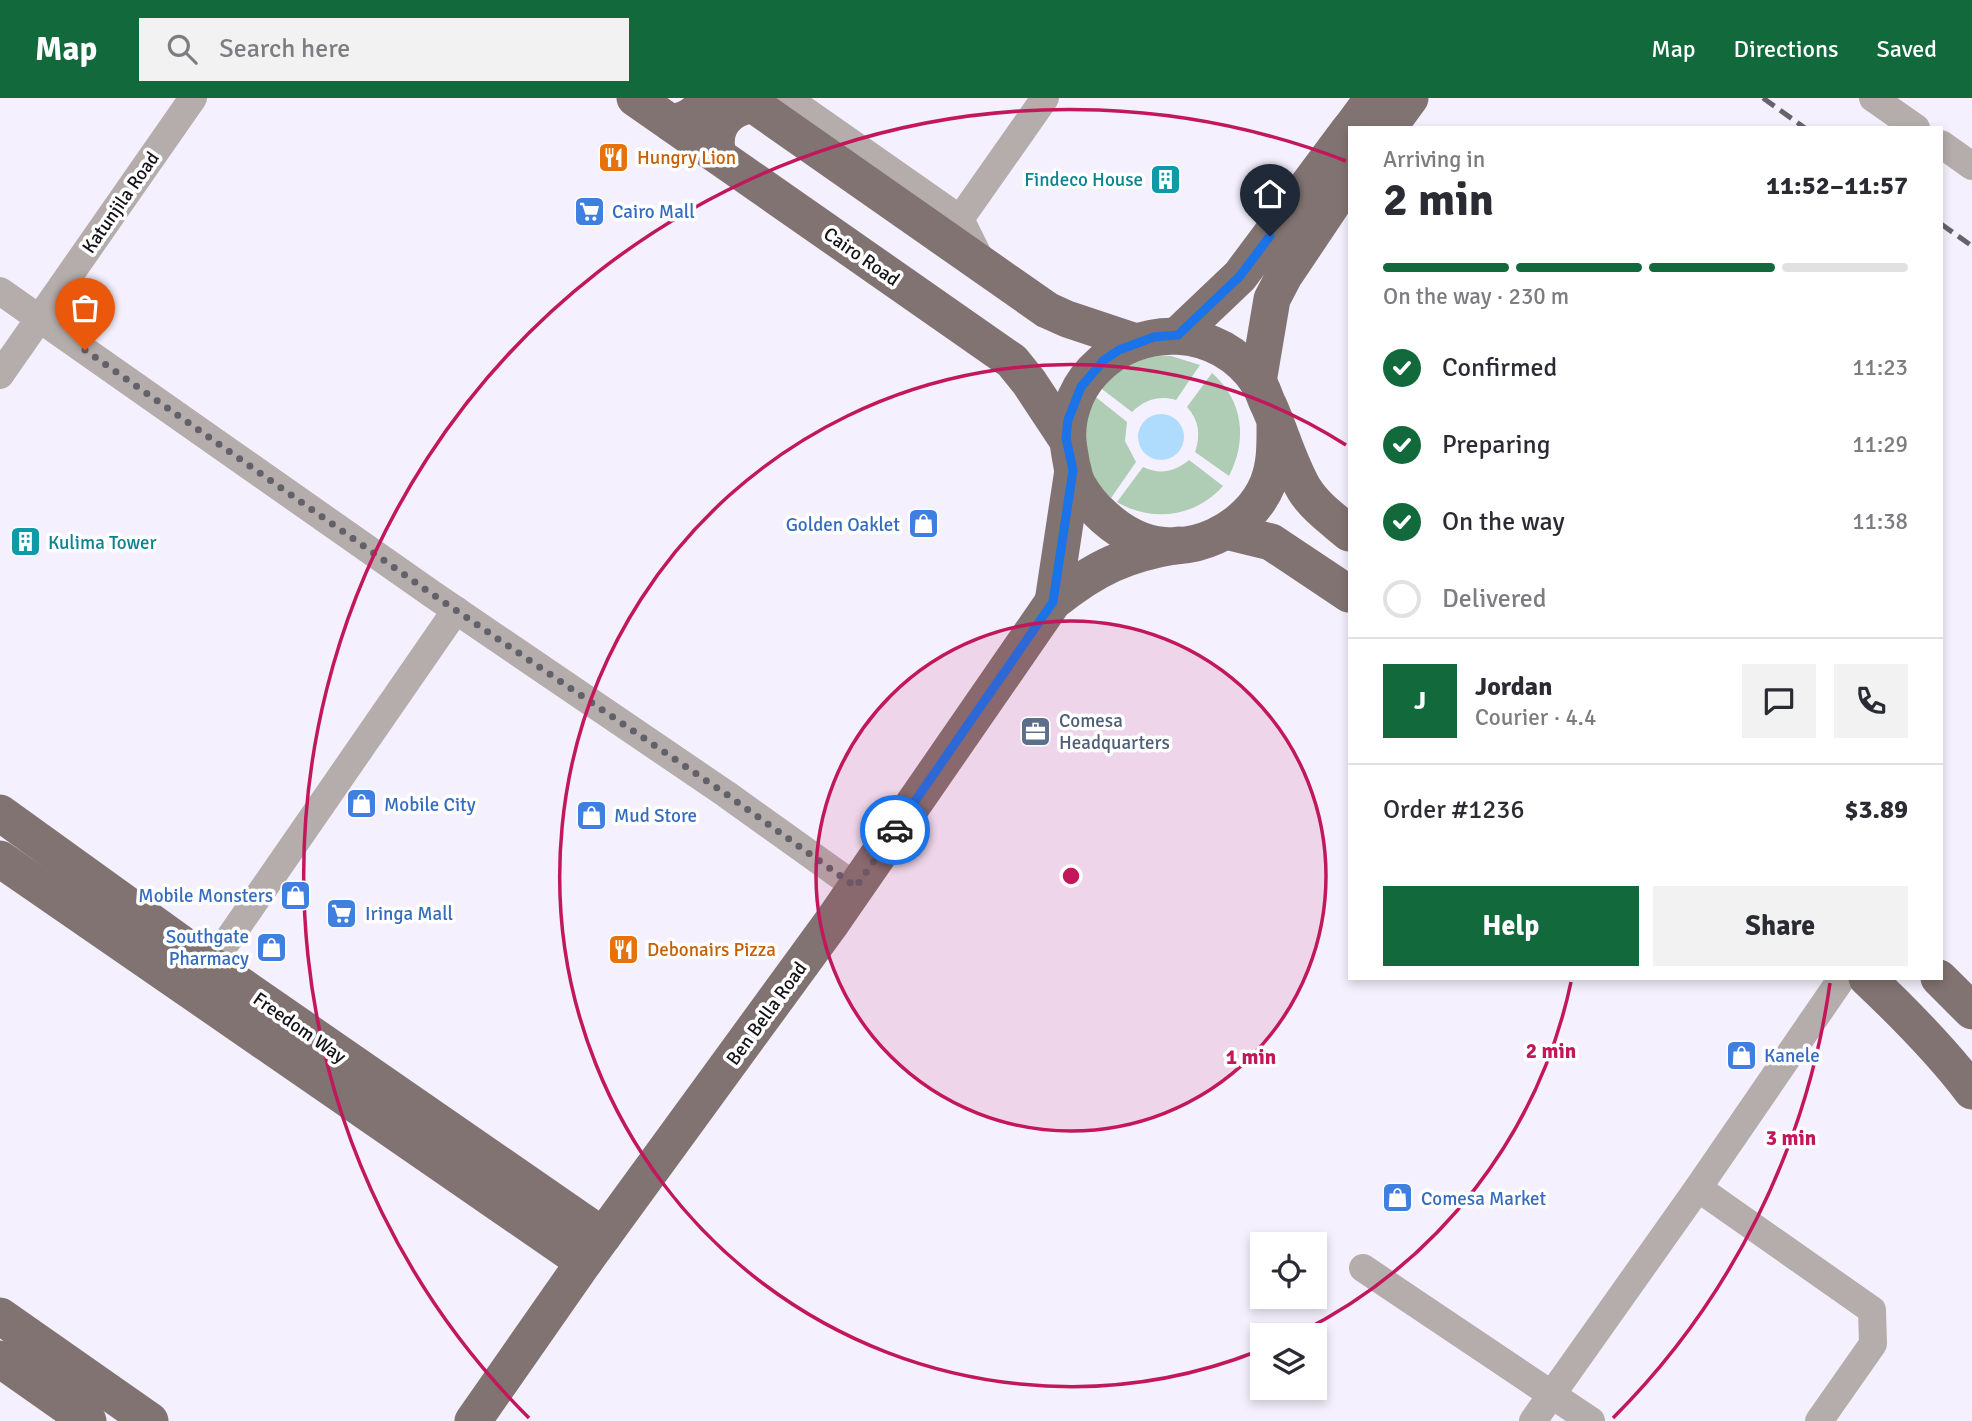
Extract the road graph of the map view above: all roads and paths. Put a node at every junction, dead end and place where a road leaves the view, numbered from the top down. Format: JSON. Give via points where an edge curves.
{"nodes":[{"id":1,"x":193,"y":98,"type":"edge"},
{"id":2,"x":635,"y":98,"type":"edge"},
{"id":3,"x":706,"y":98,"type":"edge"},
{"id":4,"x":1045,"y":98,"type":"edge"},
{"id":5,"x":1373,"y":98,"type":"edge"},
{"id":6,"x":1410,"y":98,"type":"edge"},
{"id":7,"x":1873,"y":98,"type":"edge"},
{"id":8,"x":762,"y":100,"type":"edge"},
{"id":9,"x":671,"y":123,"type":"junction"},
{"id":10,"x":1352,"y":126,"type":"edge"},
{"id":11,"x":1389,"y":126,"type":"edge"},
{"id":12,"x":1913,"y":126,"type":"edge"},
{"id":13,"x":1348,"y":132,"type":"edge"},
{"id":14,"x":830,"y":143,"type":"junction"},
{"id":15,"x":1943,"y":145,"type":"edge"},
{"id":16,"x":718,"y":155,"type":"junction"},
{"id":17,"x":1972,"y":166,"type":"edge"},
{"id":18,"x":1348,"y":180,"type":"edge"},
{"id":19,"x":960,"y":219,"type":"junction"},
{"id":20,"x":983,"y":265,"type":"junction"},
{"id":21,"x":0,"y":291,"type":"edge"},
{"id":22,"x":40,"y":318,"type":"junction"},
{"id":23,"x":1178,"y":335,"type":"junction"},
{"id":24,"x":1136,"y":342,"type":"junction"},
{"id":25,"x":0,"y":375,"type":"edge"},
{"id":26,"x":1258,"y":382,"type":"junction"},
{"id":27,"x":1275,"y":420,"type":"junction"},
{"id":28,"x":1070,"y":454,"type":"junction"},
{"id":29,"x":1226,"y":531,"type":"junction"},
{"id":30,"x":1348,"y":532,"type":"edge"},
{"id":31,"x":1180,"y":545,"type":"junction"},
{"id":32,"x":1348,"y":593,"type":"edge"},
{"id":33,"x":1053,"y":602,"type":"junction"},
{"id":34,"x":456,"y":610,"type":"junction"},
{"id":35,"x":0,"y":813,"type":"edge"},
{"id":36,"x":45,"y":846,"type":"junction"},
{"id":37,"x":12,"y":868,"type":"edge"},
{"id":38,"x":856,"y":887,"type":"junction"},
{"id":39,"x":202,"y":978,"type":"junction"},
{"id":40,"x":1841,"y":980,"type":"edge"},
{"id":41,"x":1869,"y":980,"type":"edge"},
{"id":42,"x":1941,"y":980,"type":"edge"},
{"id":43,"x":1972,"y":1011,"type":"edge"},
{"id":44,"x":1972,"y":1091,"type":"edge"},
{"id":45,"x":1698,"y":1188,"type":"junction"},
{"id":46,"x":594,"y":1249,"type":"junction"},
{"id":47,"x":1363,"y":1268,"type":"dead end"},
{"id":48,"x":0,"y":1316,"type":"edge"},
{"id":49,"x":0,"y":1359,"type":"edge"},
{"id":50,"x":1551,"y":1394,"type":"junction"},
{"id":51,"x":88,"y":1421,"type":"edge"},
{"id":52,"x":149,"y":1421,"type":"edge"},
{"id":53,"x":473,"y":1421,"type":"edge"},
{"id":54,"x":1533,"y":1421,"type":"edge"},
{"id":55,"x":1591,"y":1421,"type":"edge"},
{"id":56,"x":1819,"y":1421,"type":"edge"}],
"edges":[{"from":1,"to":22,"type":"street","name":"Katunjila Road"},
{"from":2,"to":9,"type":"main road","name":"Cairo Road"},
{"from":3,"to":9,"type":"main road","via":[[696,113]]},
{"from":4,"to":19,"type":"street"},
{"from":5,"to":10,"type":"main road"},
{"from":6,"to":11,"type":"main road"},
{"from":7,"to":12,"type":"street"},
{"from":8,"to":14,"type":"main road"},
{"from":8,"to":16,"type":"main road","via":[[737,108],[723,119],[716,136]]},
{"from":9,"to":16,"type":"main road","name":"Cairo Road"},
{"from":13,"to":23,"type":"main road","via":[[1240,276]]},
{"from":14,"to":19,"type":"street"},
{"from":14,"to":20,"type":"main road"},
{"from":15,"to":17,"type":"street"},
{"from":16,"to":28,"type":"main road","name":"Cairo Road","via":[[1012,361]]},
{"from":18,"to":26,"type":"main road","via":[[1272,299]]},
{"from":19,"to":20,"type":"street"},
{"from":20,"to":24,"type":"main road","via":[[1047,310]]},
{"from":21,"to":22,"type":"street"},
{"from":22,"to":25,"type":"street","name":"Katunjila Road"},
{"from":22,"to":34,"type":"street"},
{"from":23,"to":24,"type":"main road"},
{"from":23,"to":26,"type":"main road","via":[[1231,355]]},
{"from":24,"to":28,"type":"main road","via":[[1104,360],[1081,387],[1068,420]]},
{"from":26,"to":27,"type":"main road"},
{"from":27,"to":29,"type":"main road","via":[[1275,453],[1268,484],[1249,512]]},
{"from":27,"to":30,"type":"main road","via":[[1305,491]]},
{"from":28,"to":31,"type":"main road","via":[[1077,483],[1114,525],[1138,540]]},
{"from":28,"to":33,"type":"main road","name":"Ben Bella Road"},
{"from":29,"to":31,"type":"main road"},
{"from":29,"to":32,"type":"main road","via":[[1271,542]]},
{"from":31,"to":33,"type":"main road","name":"Ben Bella Road","via":[[1144,551],[1110,564]]},
{"from":33,"to":38,"type":"main road","name":"Ben Bella Road"},
{"from":34,"to":38,"type":"street"},
{"from":34,"to":39,"type":"street"},
{"from":35,"to":36,"type":"main road","name":"Freedom Way"},
{"from":36,"to":37,"type":"main road"},
{"from":36,"to":39,"type":"main road","name":"Freedom Way"},
{"from":37,"to":39,"type":"main road","name":"Freedom Way"},
{"from":38,"to":46,"type":"main road","name":"Ben Bella Road"},
{"from":39,"to":46,"type":"main road","name":"Freedom Way"},
{"from":40,"to":45,"type":"street"},
{"from":41,"to":44,"type":"main road"},
{"from":42,"to":43,"type":"main road"},
{"from":45,"to":50,"type":"street"},
{"from":45,"to":56,"type":"street","via":[[1872,1310],[1873,1344]]},
{"from":46,"to":53,"type":"main road","name":"Ben Bella Road"},
{"from":47,"to":50,"type":"street"},
{"from":48,"to":52,"type":"main road"},
{"from":49,"to":51,"type":"main road"},
{"from":50,"to":54,"type":"street"},
{"from":50,"to":55,"type":"street"}]}
